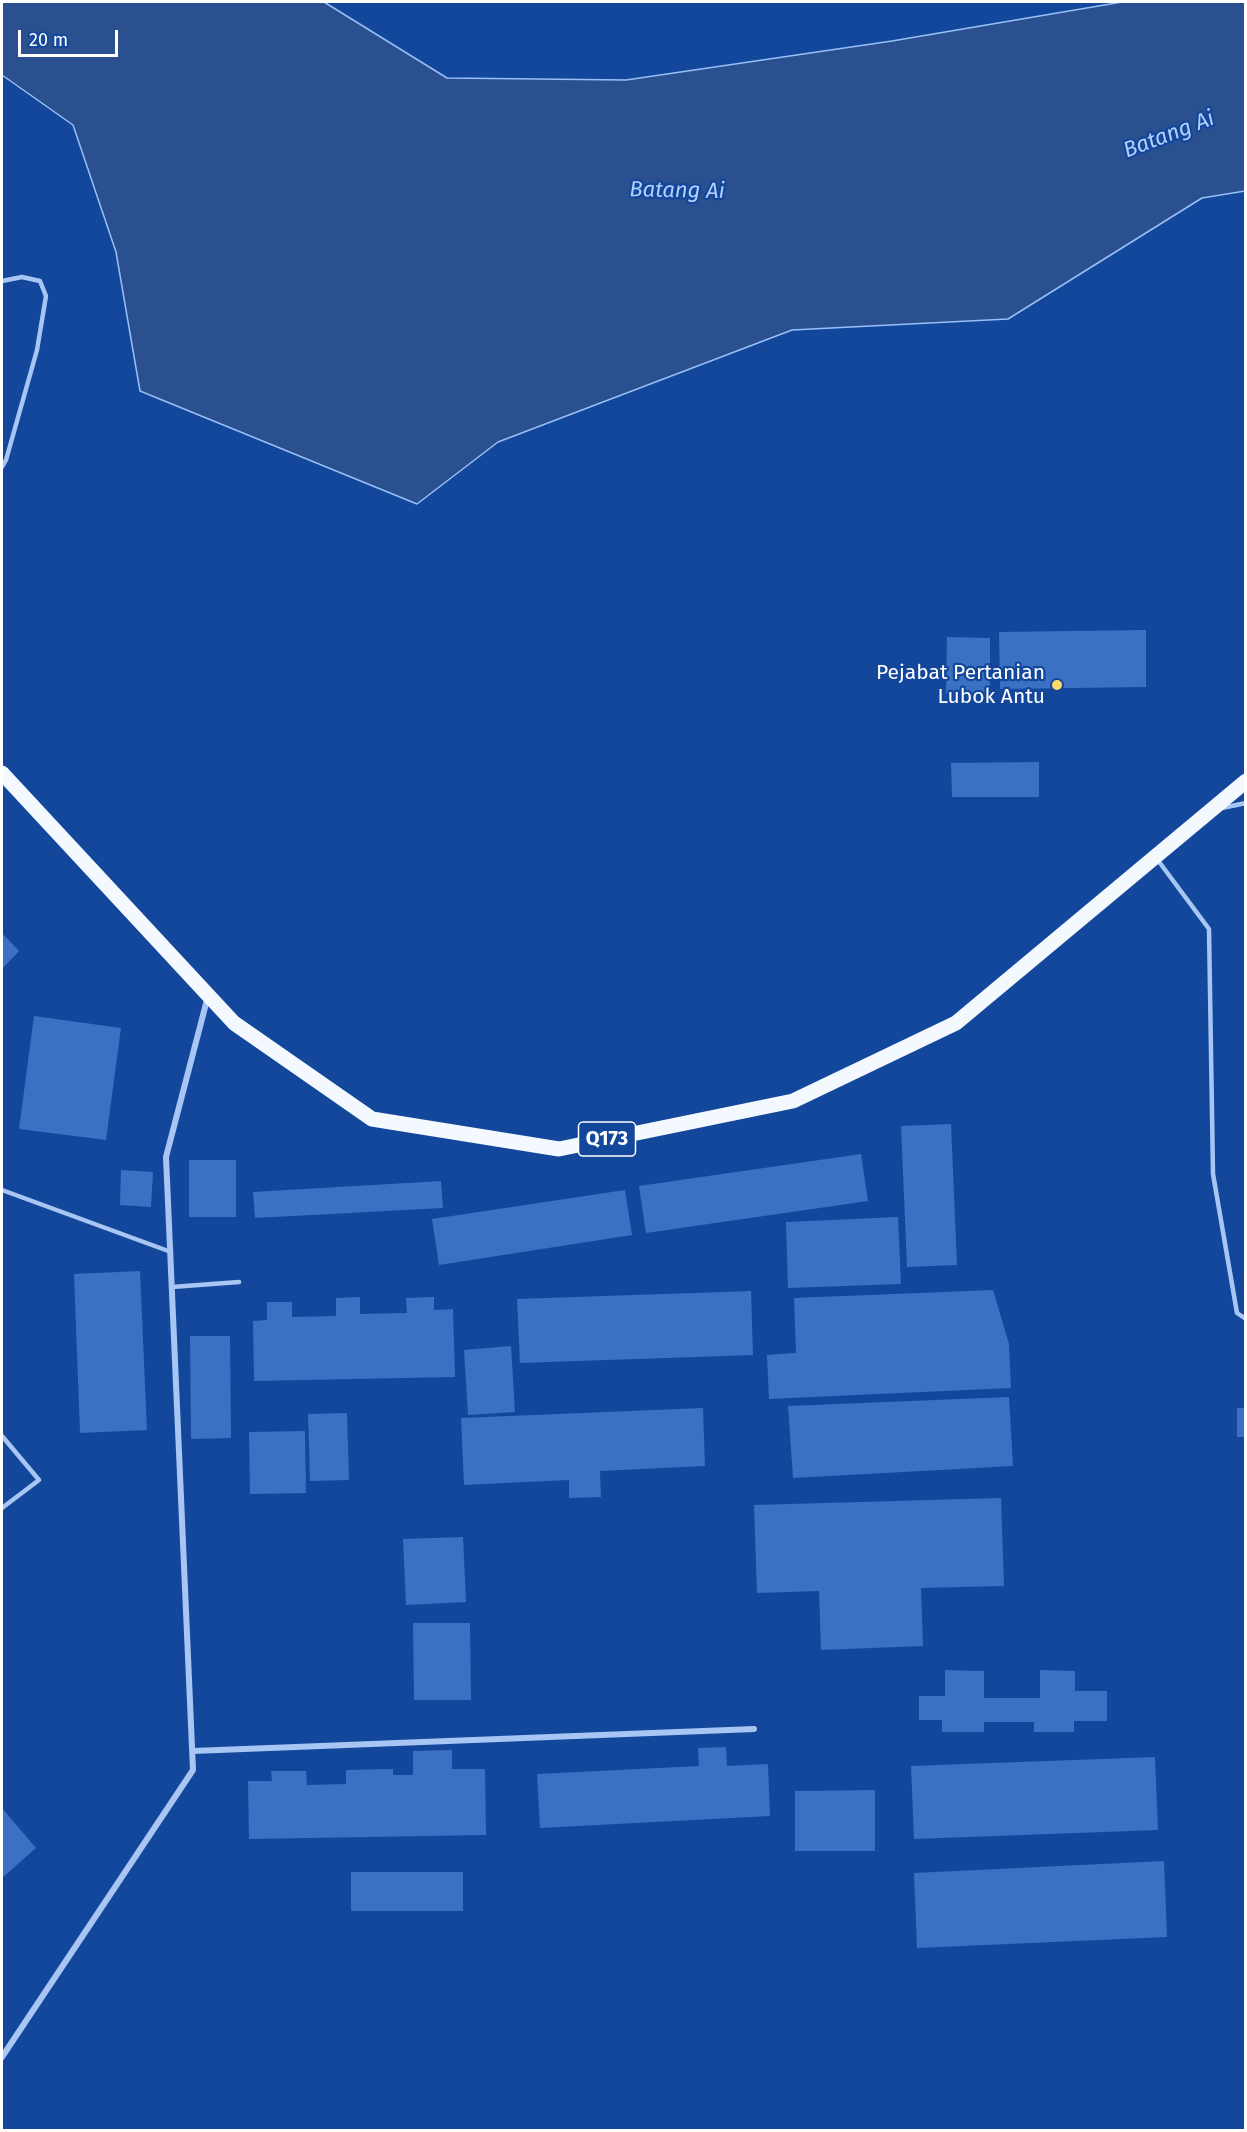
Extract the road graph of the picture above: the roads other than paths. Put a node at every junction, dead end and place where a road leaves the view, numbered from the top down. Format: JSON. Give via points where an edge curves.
{"nodes":[{"id":1,"x":2,"y":281,"type":"edge"},
{"id":2,"x":2,"y":467,"type":"edge"},
{"id":3,"x":2,"y":773,"type":"edge"},
{"id":4,"x":1245,"y":781,"type":"edge"},
{"id":5,"x":1245,"y":803,"type":"edge"},
{"id":6,"x":1211,"y":810,"type":"junction"},
{"id":7,"x":1156,"y":856,"type":"junction"},
{"id":8,"x":208,"y":996,"type":"junction"},
{"id":9,"x":2,"y":1190,"type":"edge"},
{"id":10,"x":171,"y":1252,"type":"junction"},
{"id":11,"x":239,"y":1282,"type":"dead end"},
{"id":12,"x":172,"y":1287,"type":"junction"},
{"id":13,"x":1245,"y":1319,"type":"edge"},
{"id":14,"x":2,"y":1436,"type":"edge"},
{"id":15,"x":2,"y":1508,"type":"edge"},
{"id":16,"x":754,"y":1729,"type":"dead end"},
{"id":17,"x":193,"y":1750,"type":"junction"},
{"id":18,"x":2,"y":2057,"type":"edge"}],
"edges":[{"from":1,"to":2,"type":"lane","via":[[40,281],[46,296],[37,350]]},
{"from":3,"to":8,"type":"main road","number":"Q173"},
{"from":4,"to":6,"type":"main road","number":"Q173"},
{"from":5,"to":6,"type":"lane"},
{"from":6,"to":7,"type":"main road","number":"Q173"},
{"from":7,"to":8,"type":"main road","number":"Q173","via":[[946,1028],[794,1101],[559,1149],[372,1119],[234,1023]]},
{"from":7,"to":13,"type":"lane","via":[[1209,929],[1213,1174],[1237,1313]]},
{"from":8,"to":10,"type":"street","via":[[166,1157]]},
{"from":9,"to":10,"type":"lane"},
{"from":10,"to":12,"type":"street"},
{"from":11,"to":12,"type":"lane"},
{"from":12,"to":17,"type":"street"},
{"from":14,"to":15,"type":"lane","via":[[39,1480]]},
{"from":16,"to":17,"type":"street"},
{"from":17,"to":18,"type":"street","via":[[193,1770]]}]}
